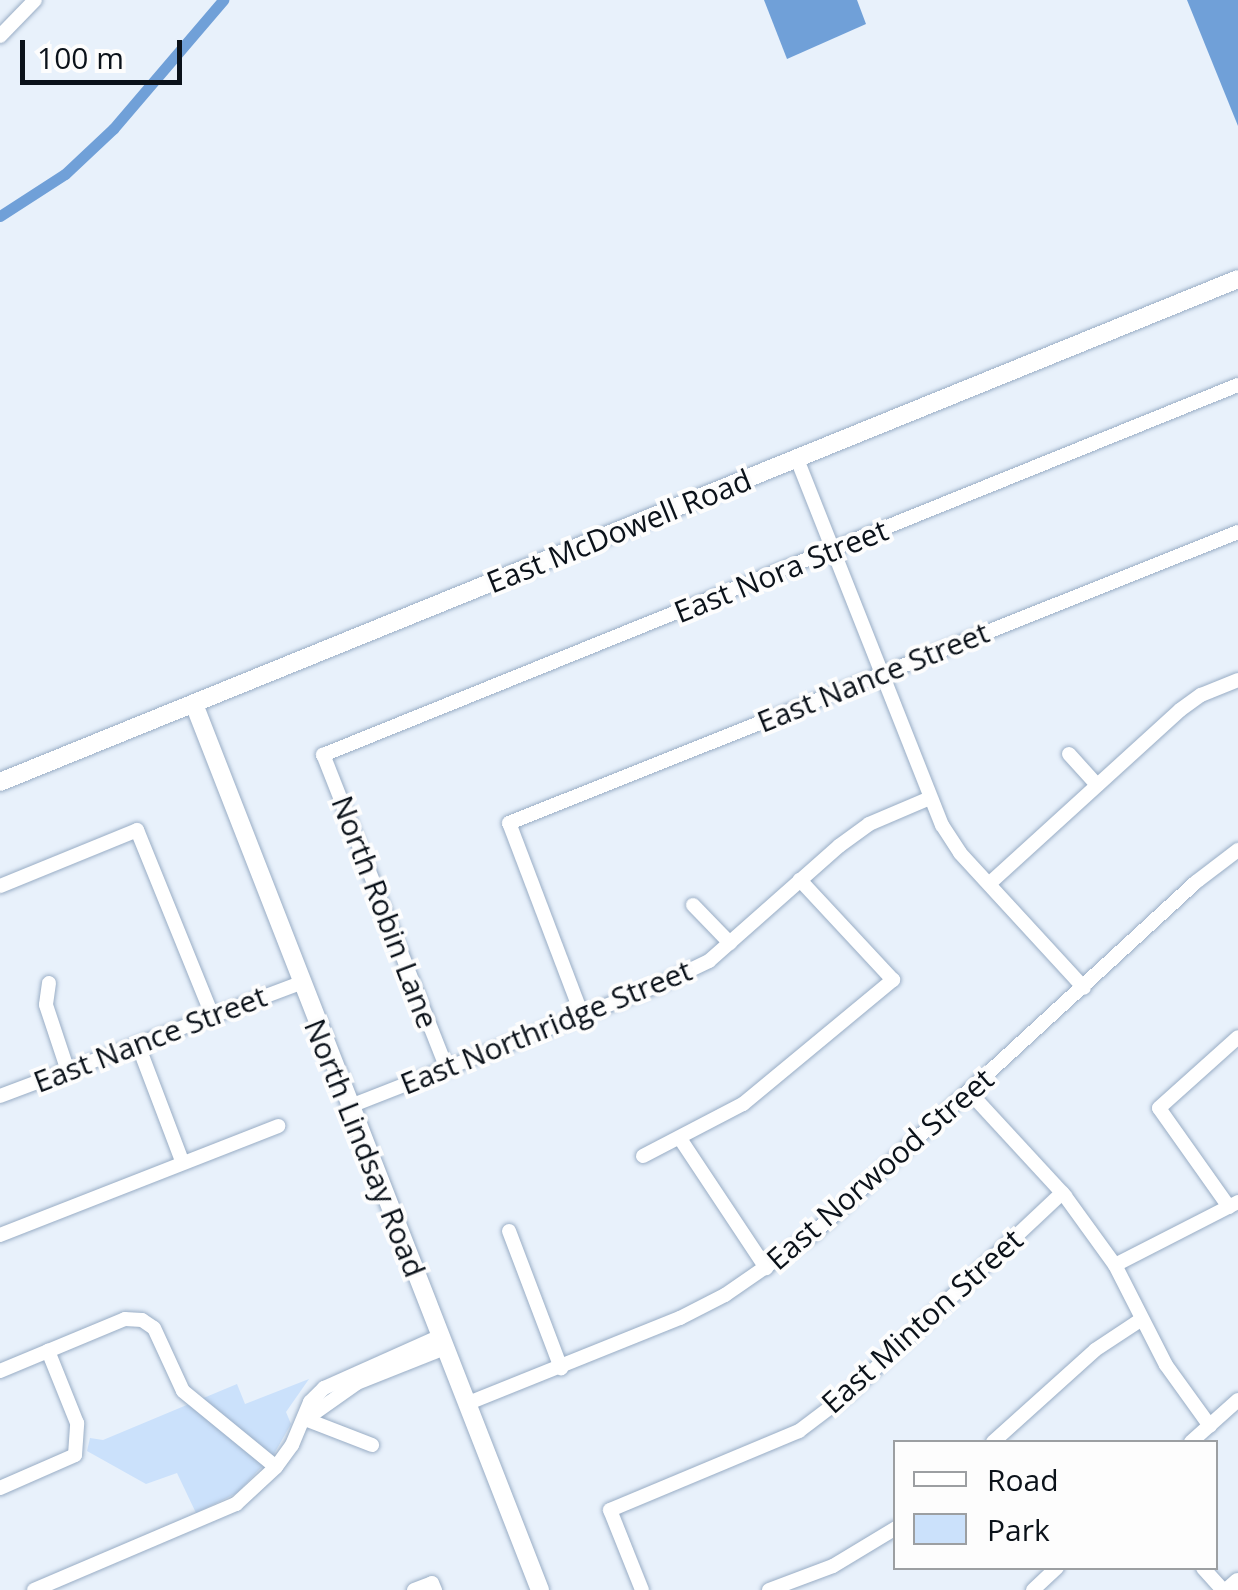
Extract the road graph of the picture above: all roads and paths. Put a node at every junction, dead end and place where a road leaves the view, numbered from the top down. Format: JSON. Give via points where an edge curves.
{"nodes":[{"id":1,"x":34,"y":0,"type":"edge"},
{"id":2,"x":0,"y":36,"type":"edge"},
{"id":3,"x":1237,"y":281,"type":"edge"},
{"id":4,"x":1238,"y":385,"type":"edge"},
{"id":5,"x":797,"y":459,"type":"junction"},
{"id":6,"x":1238,"y":532,"type":"edge"},
{"id":7,"x":834,"y":551,"type":"junction"},
{"id":8,"x":882,"y":672,"type":"junction"},
{"id":9,"x":1238,"y":680,"type":"edge"},
{"id":10,"x":194,"y":704,"type":"junction"},
{"id":11,"x":1069,"y":754,"type":"dead end"},
{"id":12,"x":324,"y":755,"type":"joint"},
{"id":13,"x":0,"y":782,"type":"edge"},
{"id":14,"x":1097,"y":786,"type":"junction"},
{"id":15,"x":930,"y":798,"type":"junction"},
{"id":16,"x":1238,"y":850,"type":"edge"},
{"id":17,"x":800,"y":880,"type":"junction"},
{"id":18,"x":990,"y":882,"type":"junction"},
{"id":19,"x":0,"y":886,"type":"edge"},
{"id":20,"x":693,"y":905,"type":"dead end"},
{"id":21,"x":730,"y":943,"type":"junction"},
{"id":22,"x":49,"y":982,"type":"dead end"},
{"id":23,"x":300,"y":984,"type":"junction"},
{"id":24,"x":1084,"y":988,"type":"junction"},
{"id":25,"x":212,"y":1015,"type":"junction"},
{"id":26,"x":582,"y":1015,"type":"junction"},
{"id":27,"x":1238,"y":1037,"type":"edge"},
{"id":28,"x":138,"y":1045,"type":"junction"},
{"id":29,"x":447,"y":1069,"type":"junction"},
{"id":30,"x":68,"y":1071,"type":"junction"},
{"id":31,"x":971,"y":1094,"type":"junction"},
{"id":32,"x":0,"y":1096,"type":"edge"},
{"id":33,"x":348,"y":1107,"type":"junction"},
{"id":34,"x":278,"y":1126,"type":"dead end"},
{"id":35,"x":681,"y":1140,"type":"junction"},
{"id":36,"x":643,"y":1156,"type":"dead end"},
{"id":37,"x":182,"y":1160,"type":"junction"},
{"id":38,"x":1062,"y":1193,"type":"junction"},
{"id":39,"x":1233,"y":1204,"type":"edge"},
{"id":40,"x":508,"y":1231,"type":"dead end"},
{"id":41,"x":0,"y":1235,"type":"edge"},
{"id":42,"x":1115,"y":1266,"type":"junction"},
{"id":43,"x":766,"y":1268,"type":"junction"},
{"id":44,"x":1142,"y":1319,"type":"junction"},
{"id":45,"x":443,"y":1342,"type":"junction"},
{"id":46,"x":48,"y":1351,"type":"junction"},
{"id":47,"x":561,"y":1368,"type":"junction"},
{"id":48,"x":0,"y":1371,"type":"edge"},
{"id":49,"x":1238,"y":1400,"type":"edge"},
{"id":50,"x":466,"y":1404,"type":"junction"},
{"id":51,"x":305,"y":1419,"type":"junction"},
{"id":52,"x":1210,"y":1426,"type":"junction"},
{"id":53,"x":995,"y":1440,"type":"edge"},
{"id":54,"x":1193,"y":1440,"type":"edge"},
{"id":55,"x":372,"y":1444,"type":"dead end"},
{"id":56,"x":276,"y":1468,"type":"junction"},
{"id":57,"x":0,"y":1488,"type":"edge"},
{"id":58,"x":893,"y":1530,"type":"edge"},
{"id":59,"x":1055,"y":1570,"type":"edge"},
{"id":60,"x":1204,"y":1570,"type":"edge"},
{"id":61,"x":1238,"y":1582,"type":"edge"},
{"id":62,"x":433,"y":1586,"type":"edge"},
{"id":63,"x":34,"y":1590,"type":"edge"},
{"id":64,"x":414,"y":1590,"type":"edge"},
{"id":65,"x":540,"y":1590,"type":"edge"},
{"id":66,"x":642,"y":1590,"type":"edge"},
{"id":67,"x":769,"y":1590,"type":"edge"},
{"id":68,"x":1033,"y":1590,"type":"edge"},
{"id":69,"x":1226,"y":1590,"type":"edge"}],
"edges":[{"from":1,"to":2,"type":"street"},
{"from":3,"to":5,"type":"main road","name":"East McDowell Road"},
{"from":4,"to":7,"type":"street","name":"East Nora Street"},
{"from":5,"to":7,"type":"street"},
{"from":5,"to":10,"type":"main road","name":"East McDowell Road"},
{"from":6,"to":8,"type":"street","name":"East Nance Street"},
{"from":7,"to":8,"type":"street"},
{"from":7,"to":12,"type":"street","name":"East Nora Street"},
{"from":8,"to":15,"type":"street"},
{"from":8,"to":26,"type":"street","name":"East Nance Street","via":[[509,823]]},
{"from":9,"to":14,"type":"street","via":[[1180,710]]},
{"from":10,"to":13,"type":"main road","name":"East McDowell Road"},
{"from":10,"to":23,"type":"main road","name":"North Lindsay Road"},
{"from":11,"to":14,"type":"street"},
{"from":12,"to":29,"type":"street","name":"North Robin Lane"},
{"from":14,"to":18,"type":"street"},
{"from":15,"to":17,"type":"street","name":"East Northridge Street","via":[[869,824]]},
{"from":15,"to":18,"type":"street","via":[[960,853]]},
{"from":16,"to":24,"type":"street","name":"East Norwood Street"},
{"from":17,"to":21,"type":"street","name":"East Northridge Street"},
{"from":17,"to":35,"type":"street","via":[[894,980],[743,1104]]},
{"from":18,"to":24,"type":"street"},
{"from":19,"to":25,"type":"street","via":[[137,830]]},
{"from":20,"to":21,"type":"street"},
{"from":21,"to":26,"type":"street","name":"East Northridge Street","via":[[682,975]]},
{"from":22,"to":30,"type":"street","via":[[46,1005]]},
{"from":23,"to":25,"type":"street","name":"East Nance Street"},
{"from":23,"to":33,"type":"main road","name":"North Lindsay Road"},
{"from":24,"to":31,"type":"street","name":"East Norwood Street"},
{"from":25,"to":28,"type":"street","name":"East Nance Street"},
{"from":26,"to":29,"type":"street","name":"East Northridge Street"},
{"from":27,"to":39,"type":"street","via":[[1159,1108]]},
{"from":28,"to":30,"type":"street","name":"East Nance Street"},
{"from":28,"to":37,"type":"street"},
{"from":29,"to":33,"type":"street","name":"East Northridge Street"},
{"from":30,"to":32,"type":"street","name":"East Nance Street"},
{"from":31,"to":38,"type":"street"},
{"from":31,"to":43,"type":"street","name":"East Norwood Street"},
{"from":33,"to":45,"type":"main road","name":"North Lindsay Road"},
{"from":34,"to":37,"type":"street"},
{"from":35,"to":36,"type":"street"},
{"from":35,"to":43,"type":"street"},
{"from":37,"to":41,"type":"street"},
{"from":38,"to":42,"type":"street"},
{"from":38,"to":66,"type":"street","name":"East Minton Street","via":[[848,1394],[799,1431],[610,1510]]},
{"from":39,"to":42,"type":"street"},
{"from":40,"to":47,"type":"street"},
{"from":42,"to":44,"type":"street"},
{"from":43,"to":47,"type":"street","name":"East Norwood Street","via":[[680,1318]]},
{"from":44,"to":52,"type":"street","via":[[1181,1390]]},
{"from":44,"to":53,"type":"street","via":[[1095,1350]]},
{"from":45,"to":50,"type":"main road","name":"North Lindsay Road"},
{"from":45,"to":51,"type":"street","via":[[357,1383]]},
{"from":46,"to":48,"type":"street"},
{"from":46,"to":56,"type":"street","via":[[125,1320],[142,1320],[154,1328],[183,1391]]},
{"from":46,"to":57,"type":"street","via":[[77,1424],[75,1455]]},
{"from":47,"to":50,"type":"street","name":"East Norwood Street"},
{"from":49,"to":52,"type":"street"},
{"from":50,"to":65,"type":"main road","name":"North Lindsay Road"},
{"from":51,"to":55,"type":"street"},
{"from":51,"to":56,"type":"street"},
{"from":52,"to":54,"type":"street"},
{"from":56,"to":63,"type":"street","via":[[258,1488],[210,1517]]},
{"from":58,"to":67,"type":"street","via":[[833,1566]]},
{"from":59,"to":68,"type":"street"},
{"from":60,"to":69,"type":"street"},
{"from":61,"to":69,"type":"main road"},
{"from":62,"to":64,"type":"street"}]}
